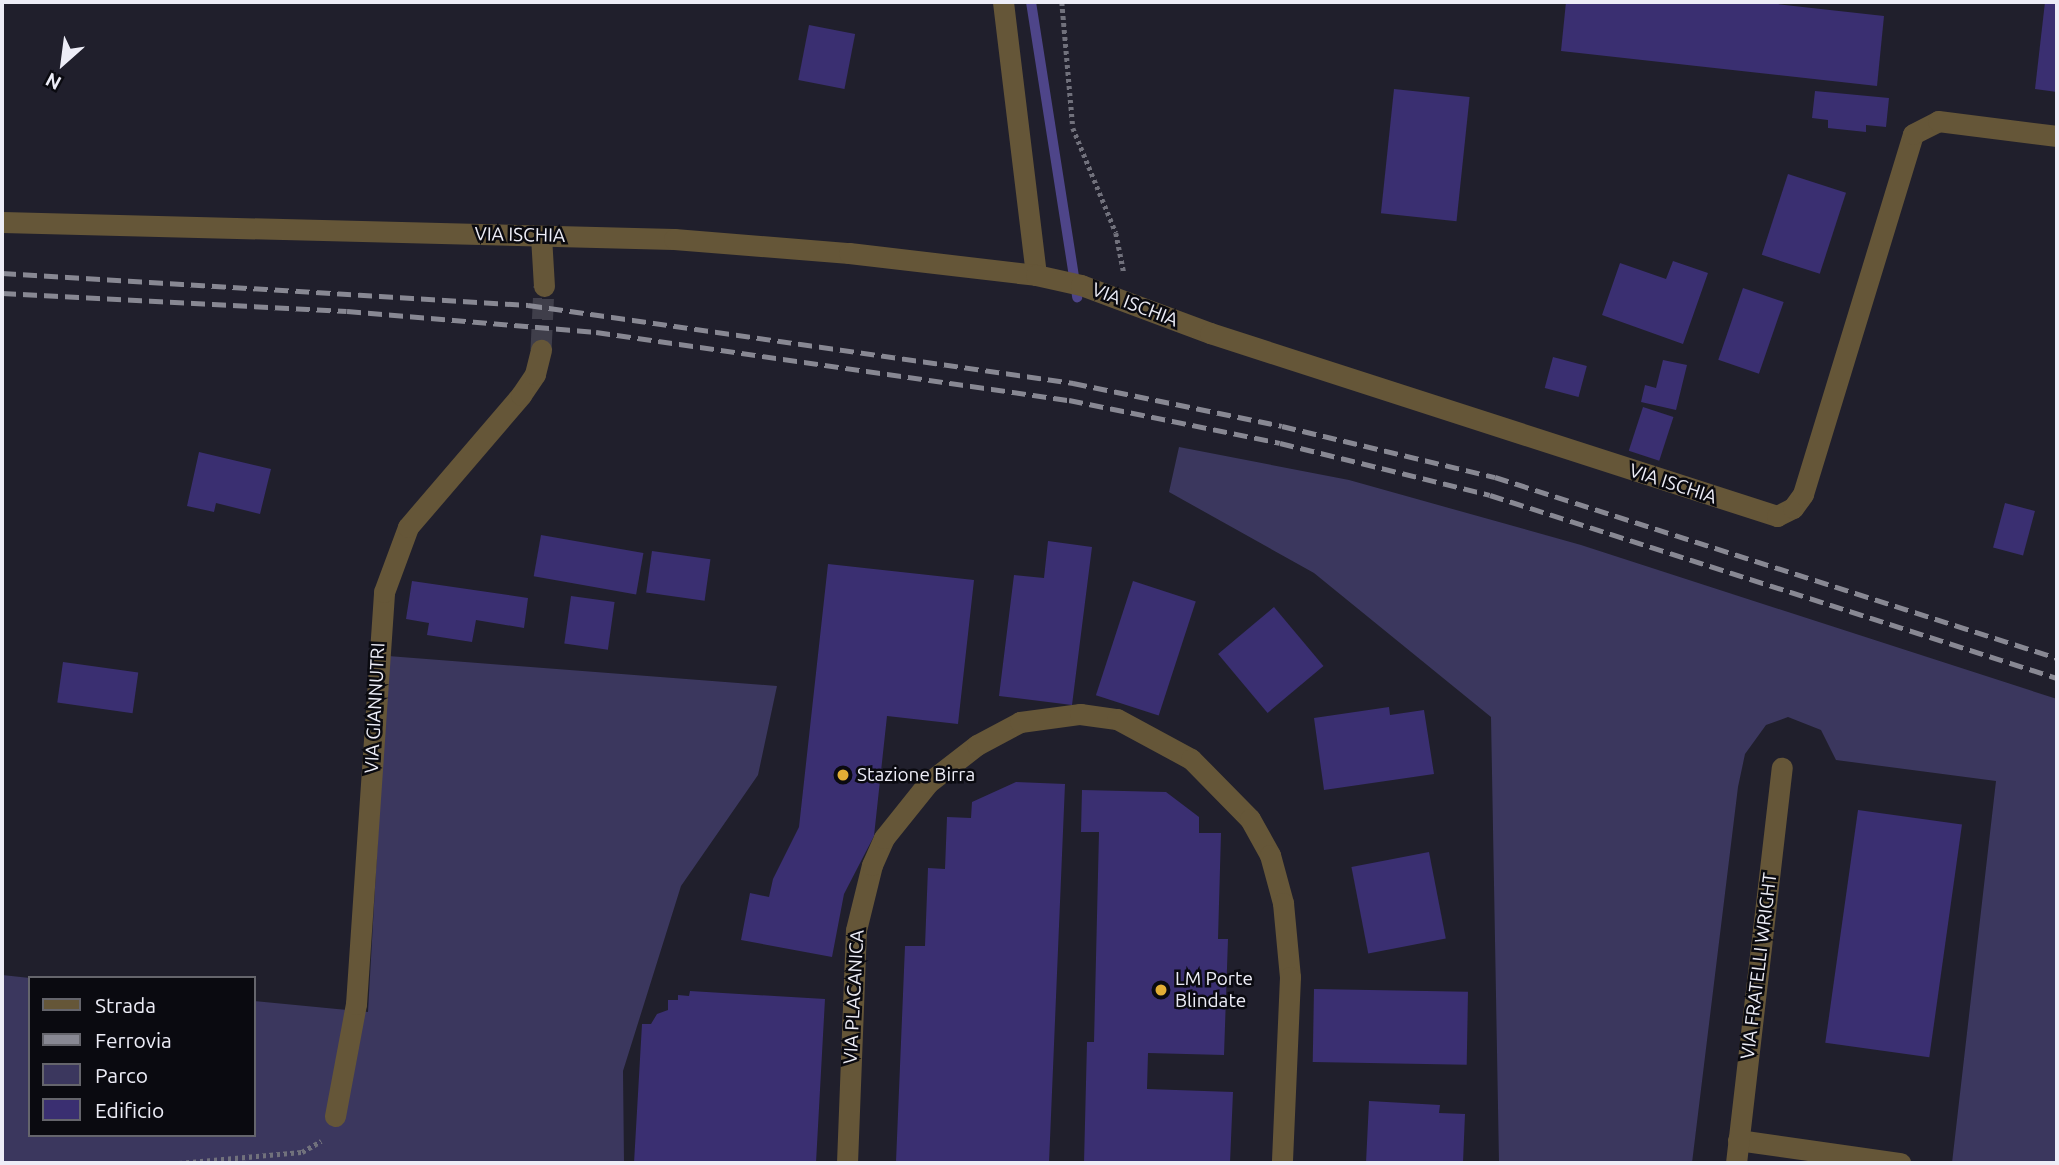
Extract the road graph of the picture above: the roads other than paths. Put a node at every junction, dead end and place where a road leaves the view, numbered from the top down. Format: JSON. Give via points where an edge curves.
{"nodes":[{"id":1,"x":1003,"y":2,"type":"edge"},
{"id":2,"x":2057,"y":136,"type":"edge"},
{"id":3,"x":2,"y":222,"type":"edge"},
{"id":4,"x":541,"y":236,"type":"junction"},
{"id":5,"x":1036,"y":275,"type":"junction"},
{"id":6,"x":544,"y":286,"type":"tunnel mouth"},
{"id":7,"x":541,"y":351,"type":"tunnel mouth"},
{"id":8,"x":1782,"y":768,"type":"dead end"},
{"id":9,"x":335,"y":1116,"type":"road end"},
{"id":10,"x":1738,"y":1140,"type":"junction"},
{"id":11,"x":847,"y":1163,"type":"edge"},
{"id":12,"x":1282,"y":1163,"type":"edge"},
{"id":13,"x":1736,"y":1163,"type":"edge"},
{"id":14,"x":1900,"y":1163,"type":"edge"}],
"edges":[{"from":1,"to":5,"type":"street"},
{"from":2,"to":5,"type":"street","name":"VIA ISCHIA","via":[[1938,121],[1913,134],[1803,494],[1793,508],[1777,516],[1210,333],[1075,284]]},
{"from":3,"to":4,"type":"street","name":"VIA ISCHIA"},
{"from":4,"to":5,"type":"street","name":"VIA ISCHIA","via":[[799,248]]},
{"from":4,"to":6,"type":"street"},
{"from":7,"to":9,"type":"street","name":"VIA GIANNUTRI","via":[[535,374],[521,395],[408,527],[384,592],[356,1004]]},
{"from":8,"to":10,"type":"street","name":"VIA FRATELLI WRIGHT"},
{"from":10,"to":13,"type":"street","name":"VIA FRATELLI WRIGHT"},
{"from":10,"to":14,"type":"street"},
{"from":11,"to":12,"type":"street","name":"VIA PLACANICA","via":[[856,930],[869,874],[884,838],[928,783],[977,745],[1020,722],[1080,714],[1138,728],[1191,759],[1242,809],[1270,855],[1283,903],[1290,978]]}]}
